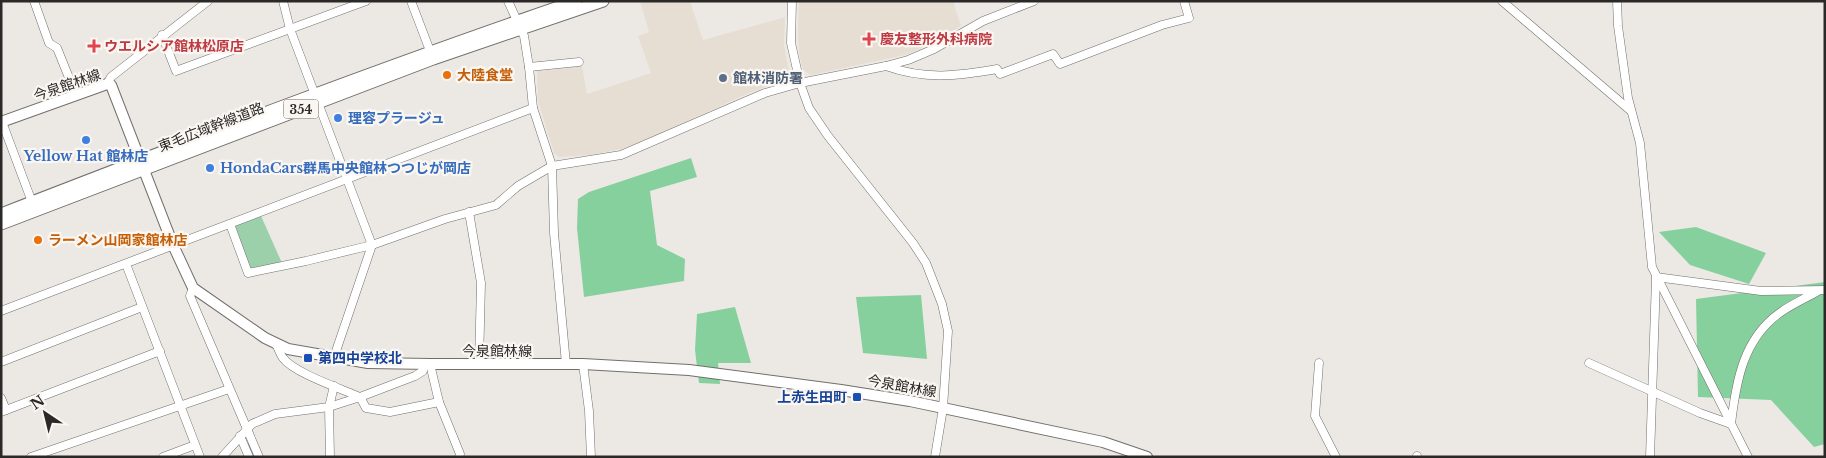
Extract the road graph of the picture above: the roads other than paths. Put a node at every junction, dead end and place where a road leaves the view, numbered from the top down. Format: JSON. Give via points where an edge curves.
{"nodes":[{"id":1,"x":34,"y":1,"type":"edge"},
{"id":2,"x":208,"y":1,"type":"edge"},
{"id":3,"x":283,"y":1,"type":"edge"},
{"id":4,"x":366,"y":1,"type":"edge"},
{"id":5,"x":412,"y":1,"type":"edge"},
{"id":6,"x":508,"y":1,"type":"edge"},
{"id":7,"x":576,"y":1,"type":"edge"},
{"id":8,"x":603,"y":1,"type":"edge"},
{"id":9,"x":792,"y":1,"type":"edge"},
{"id":10,"x":1034,"y":1,"type":"edge"},
{"id":11,"x":1184,"y":1,"type":"edge"},
{"id":12,"x":1502,"y":1,"type":"edge"},
{"id":13,"x":1617,"y":1,"type":"edge"},
{"id":14,"x":519,"y":25,"type":"junction"},
{"id":15,"x":290,"y":29,"type":"junction"},
{"id":16,"x":162,"y":36,"type":"junction"},
{"id":17,"x":431,"y":55,"type":"junction"},
{"id":18,"x":579,"y":62,"type":"dead end"},
{"id":19,"x":886,"y":66,"type":"junction"},
{"id":20,"x":530,"y":67,"type":"junction"},
{"id":21,"x":800,"y":83,"type":"junction"},
{"id":22,"x":107,"y":84,"type":"junction"},
{"id":23,"x":76,"y":95,"type":"junction"},
{"id":24,"x":316,"y":98,"type":"junction"},
{"id":25,"x":532,"y":108,"type":"junction"},
{"id":26,"x":1631,"y":111,"type":"junction"},
{"id":27,"x":2,"y":122,"type":"edge"},
{"id":28,"x":142,"y":165,"type":"junction"},
{"id":29,"x":552,"y":166,"type":"junction"},
{"id":30,"x":348,"y":180,"type":"junction"},
{"id":31,"x":32,"y":202,"type":"junction"},
{"id":32,"x":469,"y":212,"type":"junction"},
{"id":33,"x":1,"y":214,"type":"edge"},
{"id":34,"x":1,"y":224,"type":"edge"},
{"id":35,"x":230,"y":224,"type":"junction"},
{"id":36,"x":173,"y":245,"type":"junction"},
{"id":37,"x":372,"y":245,"type":"junction"},
{"id":38,"x":126,"y":264,"type":"junction"},
{"id":39,"x":1656,"y":277,"type":"junction"},
{"id":40,"x":192,"y":288,"type":"junction"},
{"id":41,"x":1821,"y":290,"type":"edge"},
{"id":42,"x":142,"y":307,"type":"junction"},
{"id":43,"x":1,"y":311,"type":"edge"},
{"id":44,"x":276,"y":344,"type":"junction"},
{"id":45,"x":160,"y":352,"type":"junction"},
{"id":46,"x":334,"y":357,"type":"junction"},
{"id":47,"x":1,"y":362,"type":"edge"},
{"id":48,"x":1319,"y":363,"type":"dead end"},
{"id":49,"x":1590,"y":363,"type":"dead end"},
{"id":50,"x":426,"y":364,"type":"junction"},
{"id":51,"x":479,"y":364,"type":"junction"},
{"id":52,"x":566,"y":364,"type":"junction"},
{"id":53,"x":582,"y":364,"type":"junction"},
{"id":54,"x":334,"y":386,"type":"junction"},
{"id":55,"x":230,"y":389,"type":"junction"},
{"id":56,"x":1653,"y":391,"type":"junction"},
{"id":57,"x":360,"y":397,"type":"junction"},
{"id":58,"x":1,"y":398,"type":"edge"},
{"id":59,"x":439,"y":402,"type":"junction"},
{"id":60,"x":180,"y":405,"type":"junction"},
{"id":61,"x":329,"y":407,"type":"junction"},
{"id":62,"x":943,"y":408,"type":"junction"},
{"id":63,"x":4,"y":411,"type":"edge"},
{"id":64,"x":1731,"y":424,"type":"junction"},
{"id":65,"x":247,"y":429,"type":"junction"},
{"id":66,"x":240,"y":436,"type":"junction"},
{"id":67,"x":196,"y":445,"type":"junction"},
{"id":68,"x":462,"y":456,"type":"edge"},
{"id":69,"x":31,"y":457,"type":"edge"},
{"id":70,"x":163,"y":457,"type":"edge"},
{"id":71,"x":200,"y":457,"type":"edge"},
{"id":72,"x":222,"y":457,"type":"edge"},
{"id":73,"x":249,"y":457,"type":"edge"},
{"id":74,"x":259,"y":457,"type":"edge"},
{"id":75,"x":330,"y":457,"type":"edge"},
{"id":76,"x":591,"y":457,"type":"edge"},
{"id":77,"x":935,"y":457,"type":"edge"},
{"id":78,"x":1147,"y":457,"type":"edge"},
{"id":79,"x":1336,"y":457,"type":"edge"},
{"id":80,"x":1650,"y":457,"type":"edge"},
{"id":81,"x":1748,"y":457,"type":"edge"}],
"edges":[{"from":1,"to":23,"type":"street","via":[[49,43],[57,48]]},
{"from":2,"to":16,"type":"street"},
{"from":3,"to":15,"type":"street"},
{"from":4,"to":15,"type":"street"},
{"from":5,"to":17,"type":"street"},
{"from":6,"to":14,"type":"street"},
{"from":7,"to":14,"type":"highway","name":"東毛広域幹線道路","number":"354"},
{"from":8,"to":14,"type":"highway","name":"東毛広域幹線道路","number":"354"},
{"from":9,"to":21,"type":"street","via":[[791,43]]},
{"from":10,"to":19,"type":"street","via":[[984,21],[922,55]]},
{"from":11,"to":19,"type":"street","via":[[1189,18],[1060,64],[1053,54],[1000,74],[996,69],[960,75],[911,74]]},
{"from":12,"to":26,"type":"street"},
{"from":13,"to":26,"type":"street"},
{"from":14,"to":17,"type":"highway","name":"東毛広域幹線道路","number":"354"},
{"from":14,"to":20,"type":"street"},
{"from":15,"to":16,"type":"street","via":[[176,71]]},
{"from":15,"to":24,"type":"street"},
{"from":16,"to":22,"type":"street","via":[[110,76]]},
{"from":17,"to":24,"type":"highway","name":"東毛広域幹線道路","number":"354"},
{"from":18,"to":20,"type":"street"},
{"from":19,"to":21,"type":"street"},
{"from":20,"to":25,"type":"street"},
{"from":21,"to":29,"type":"street","via":[[752,98],[622,155]]},
{"from":21,"to":62,"type":"street","via":[[816,120],[914,243],[935,282],[948,331]]},
{"from":22,"to":23,"type":"main road","name":"今泉館林線"},
{"from":22,"to":28,"type":"main road","name":"今泉館林線","via":[[113,87]]},
{"from":23,"to":27,"type":"main road","name":"今泉館林線"},
{"from":24,"to":28,"type":"highway","name":"東毛広域幹線道路","number":"354"},
{"from":24,"to":30,"type":"street"},
{"from":25,"to":29,"type":"street"},
{"from":25,"to":30,"type":"street"},
{"from":26,"to":39,"type":"street","via":[[1640,143],[1652,267]]},
{"from":27,"to":31,"type":"street"},
{"from":28,"to":31,"type":"highway","name":"東毛広域幹線道路","number":"354"},
{"from":28,"to":34,"type":"highway","name":"東毛広域幹線道路","number":"354"},
{"from":28,"to":36,"type":"main road","name":"今泉館林線"},
{"from":29,"to":32,"type":"street","via":[[518,186],[496,205]]},
{"from":29,"to":52,"type":"street","via":[[554,233]]},
{"from":30,"to":35,"type":"street"},
{"from":30,"to":37,"type":"street"},
{"from":31,"to":33,"type":"highway","name":"東毛広域幹線道路","number":"354"},
{"from":32,"to":37,"type":"street"},
{"from":32,"to":51,"type":"street","via":[[481,283]]},
{"from":35,"to":36,"type":"street"},
{"from":35,"to":37,"type":"street","via":[[248,273]]},
{"from":36,"to":38,"type":"street"},
{"from":36,"to":40,"type":"main road","name":"今泉館林線"},
{"from":37,"to":46,"type":"street"},
{"from":38,"to":42,"type":"street"},
{"from":38,"to":43,"type":"street"},
{"from":39,"to":41,"type":"street","via":[[1761,291]]},
{"from":39,"to":56,"type":"street"},
{"from":39,"to":64,"type":"street"},
{"from":40,"to":44,"type":"main road","name":"今泉館林線"},
{"from":40,"to":55,"type":"street","via":[[190,296]]},
{"from":41,"to":64,"type":"street","via":[[1781,311],[1750,344],[1739,374]]},
{"from":42,"to":45,"type":"street"},
{"from":42,"to":47,"type":"street"},
{"from":44,"to":46,"type":"main road","name":"今泉館林線"},
{"from":44,"to":54,"type":"street","via":[[289,364]]},
{"from":45,"to":60,"type":"street"},
{"from":45,"to":63,"type":"street"},
{"from":46,"to":50,"type":"main road","name":"今泉館林線","via":[[368,363]]},
{"from":48,"to":79,"type":"street","via":[[1315,416]]},
{"from":49,"to":56,"type":"street"},
{"from":50,"to":51,"type":"main road","name":"今泉館林線"},
{"from":50,"to":57,"type":"street","via":[[415,376]]},
{"from":50,"to":59,"type":"street"},
{"from":51,"to":52,"type":"main road","name":"今泉館林線"},
{"from":52,"to":53,"type":"main road","name":"今泉館林線"},
{"from":53,"to":62,"type":"main road","name":"今泉館林線","via":[[689,370],[841,390]]},
{"from":53,"to":76,"type":"street","via":[[590,419]]},
{"from":54,"to":57,"type":"street"},
{"from":54,"to":61,"type":"street"},
{"from":55,"to":60,"type":"street"},
{"from":55,"to":65,"type":"street"},
{"from":56,"to":64,"type":"street"},
{"from":56,"to":80,"type":"street"},
{"from":57,"to":59,"type":"street","via":[[366,408],[390,412]]},
{"from":57,"to":61,"type":"street"},
{"from":58,"to":63,"type":"street"},
{"from":59,"to":68,"type":"street"},
{"from":60,"to":67,"type":"street"},
{"from":60,"to":69,"type":"street"},
{"from":61,"to":65,"type":"street","via":[[275,414]]},
{"from":61,"to":75,"type":"street"},
{"from":62,"to":77,"type":"street"},
{"from":62,"to":78,"type":"main road","name":"今泉館林線","via":[[1103,442]]},
{"from":64,"to":81,"type":"street"},
{"from":65,"to":66,"type":"street"},
{"from":65,"to":74,"type":"street"},
{"from":66,"to":72,"type":"street"},
{"from":66,"to":73,"type":"street"},
{"from":67,"to":70,"type":"street"},
{"from":67,"to":71,"type":"street"}]}
